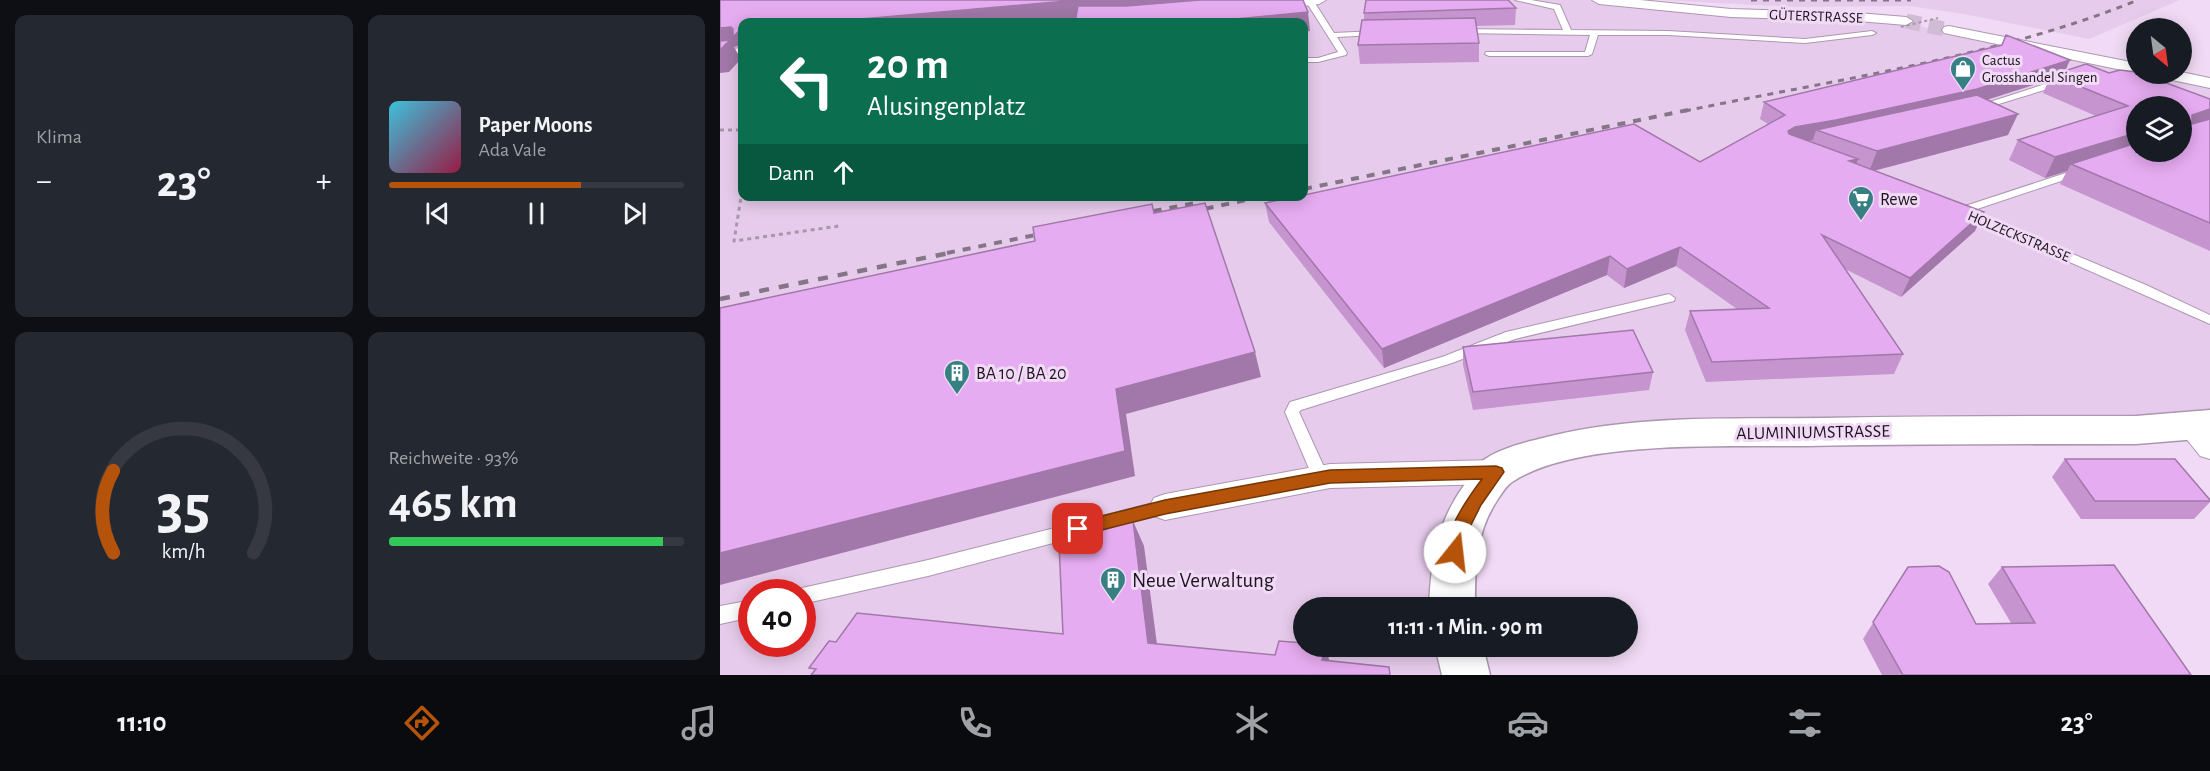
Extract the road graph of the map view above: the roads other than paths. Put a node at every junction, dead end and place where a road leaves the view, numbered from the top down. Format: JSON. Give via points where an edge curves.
{"nodes":[{"id":1,"x":1519,"y":0,"type":"edge"},
{"id":2,"x":1599,"y":0,"type":"edge"},
{"id":3,"x":1312,"y":1,"type":"edge"},
{"id":4,"x":1251,"y":8,"type":"edge"},
{"id":5,"x":1895,"y":19,"type":"tunnel mouth"},
{"id":6,"x":1567,"y":30,"type":"junction"},
{"id":7,"x":1949,"y":30,"type":"tunnel mouth"},
{"id":8,"x":1451,"y":31,"type":"edge"},
{"id":9,"x":1594,"y":31,"type":"junction"},
{"id":10,"x":1391,"y":33,"type":"edge"},
{"id":11,"x":1872,"y":33,"type":"dead end"},
{"id":12,"x":1331,"y":35,"type":"junction"},
{"id":13,"x":738,"y":53,"type":"edge"},
{"id":14,"x":1489,"y":54,"type":"dead end"},
{"id":15,"x":720,"y":55,"type":"edge"},
{"id":16,"x":1308,"y":60,"type":"edge"},
{"id":17,"x":2126,"y":66,"type":"edge"},
{"id":18,"x":2077,"y":77,"type":"edge"},
{"id":19,"x":2192,"y":79,"type":"edge"},
{"id":20,"x":2210,"y":83,"type":"edge"},
{"id":21,"x":1962,"y":112,"type":"edge"},
{"id":22,"x":2097,"y":166,"type":"edge"},
{"id":23,"x":1949,"y":207,"type":"edge"},
{"id":24,"x":1960,"y":211,"type":"junction"},
{"id":25,"x":1669,"y":298,"type":"dead end"},
{"id":26,"x":2210,"y":320,"type":"edge"},
{"id":27,"x":2203,"y":433,"type":"edge"},
{"id":28,"x":1496,"y":472,"type":"junction"},
{"id":29,"x":1321,"y":478,"type":"junction"},
{"id":30,"x":1165,"y":507,"type":"joint"},
{"id":31,"x":816,"y":593,"type":"edge"},
{"id":32,"x":1452,"y":597,"type":"edge"},
{"id":33,"x":738,"y":611,"type":"edge"},
{"id":34,"x":720,"y":615,"type":"edge"},
{"id":35,"x":1462,"y":657,"type":"edge"},
{"id":36,"x":1466,"y":675,"type":"edge"}],
"edges":[{"from":1,"to":6,"type":"lane","via":[[1557,7]]},
{"from":2,"to":5,"type":"street","name":"GÜTERSTRASSE","via":[[1731,13]]},
{"from":3,"to":4,"type":"street"},
{"from":3,"to":12,"type":"lane"},
{"from":6,"to":8,"type":"lane"},
{"from":6,"to":9,"type":"lane"},
{"from":7,"to":17,"type":"street"},
{"from":9,"to":11,"type":"lane","via":[[1804,41]]},
{"from":9,"to":14,"type":"lane","via":[[1588,54]]},
{"from":10,"to":12,"type":"lane"},
{"from":12,"to":16,"type":"lane","via":[[1343,53]]},
{"from":13,"to":15,"type":"street"},
{"from":18,"to":21,"type":"lane"},
{"from":19,"to":20,"type":"street"},
{"from":22,"to":24,"type":"lane"},
{"from":23,"to":24,"type":"lane","name":"HOLZECKSTRASSE"},
{"from":24,"to":26,"type":"lane","name":"HOLZECKSTRASSE"},
{"from":25,"to":29,"type":"lane","via":[[1511,335],[1447,360],[1295,406],[1292,412]]},
{"from":27,"to":28,"type":"street","name":"ALUMINIUMSTRASSE","via":[[2136,430],[1660,435],[1554,449]]},
{"from":28,"to":29,"type":"street"},
{"from":28,"to":32,"type":"street","name":"ALUMINIUMSTRASSE","via":[[1457,534]]},
{"from":29,"to":30,"type":"street"},
{"from":30,"to":31,"type":"lane"},
{"from":33,"to":34,"type":"lane"},
{"from":35,"to":36,"type":"street"}]}
